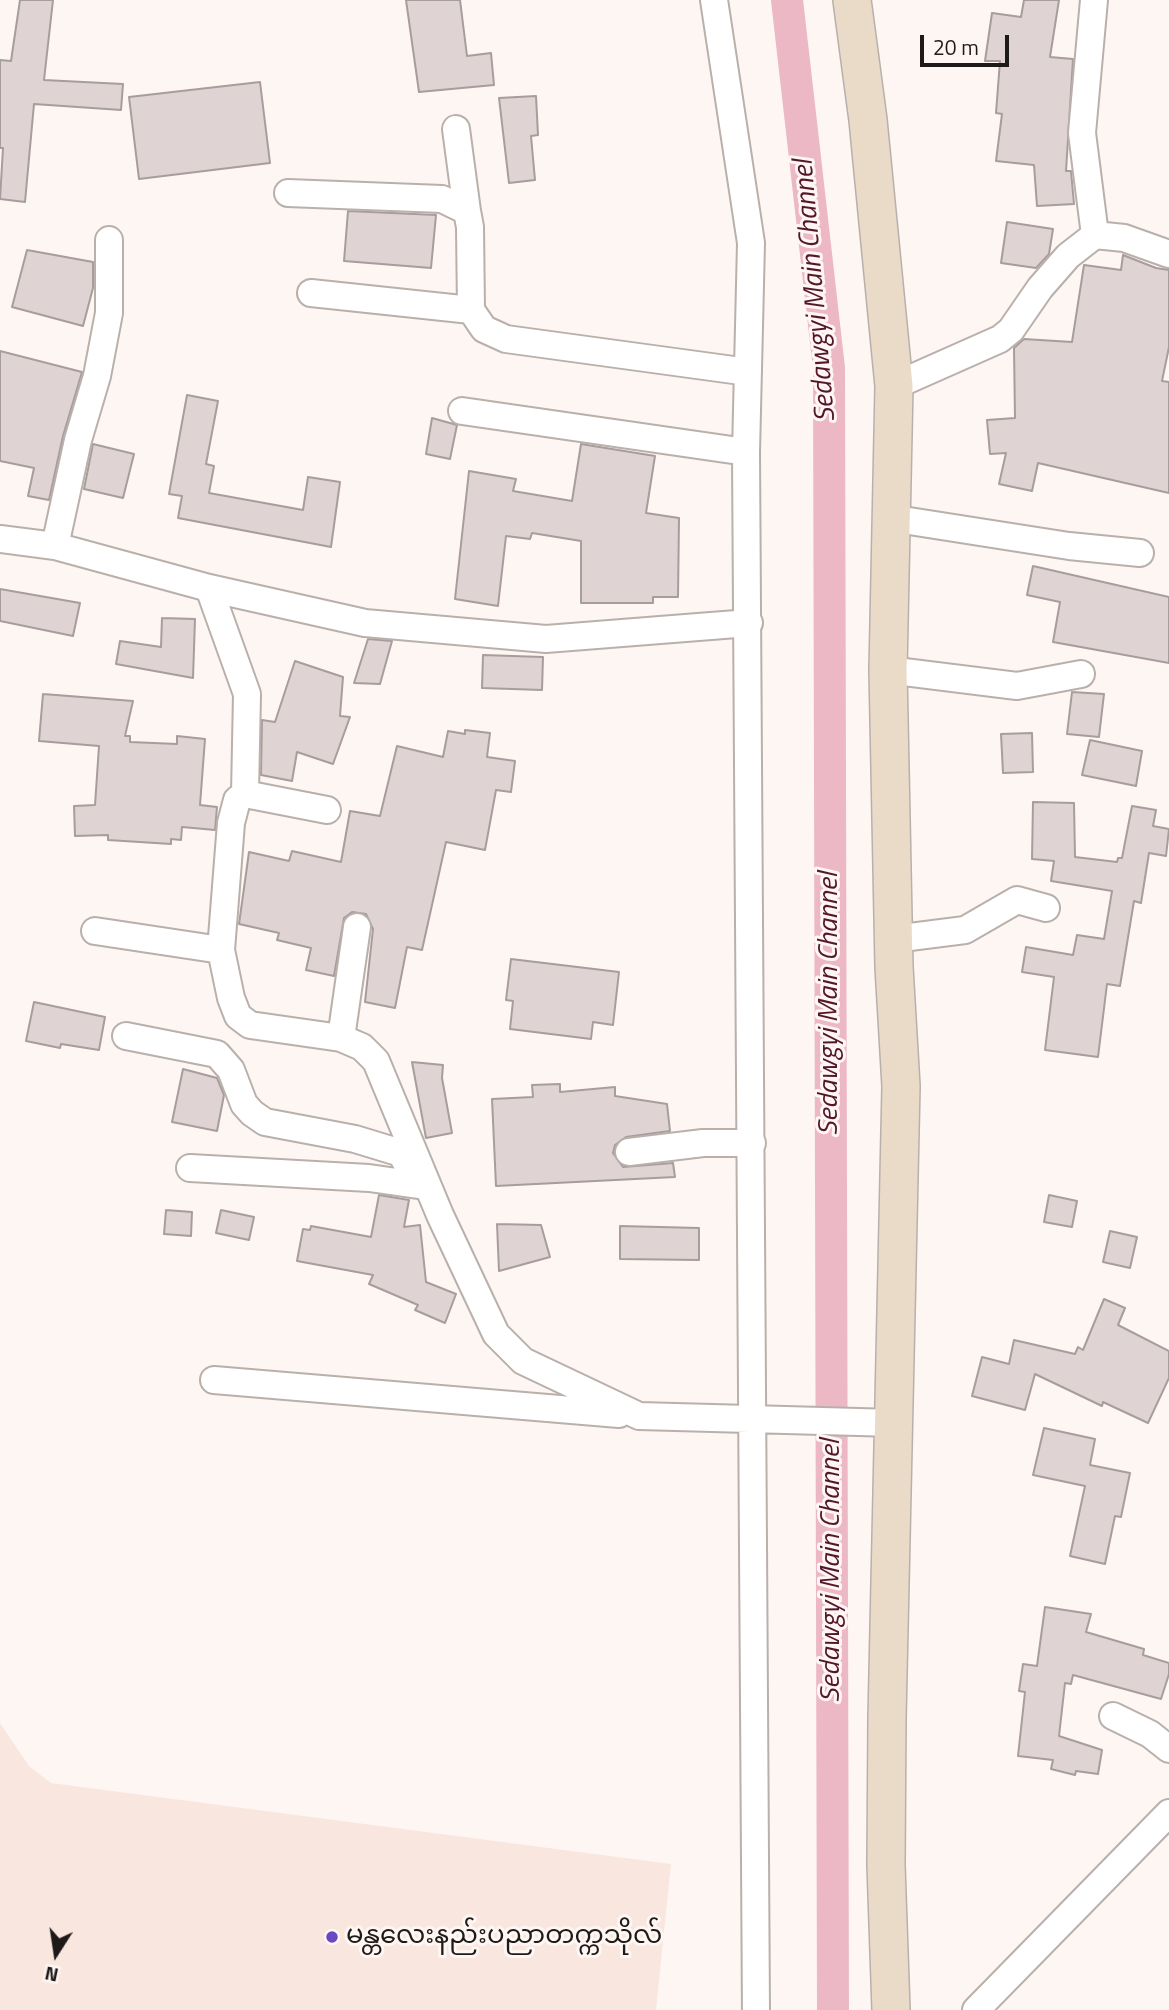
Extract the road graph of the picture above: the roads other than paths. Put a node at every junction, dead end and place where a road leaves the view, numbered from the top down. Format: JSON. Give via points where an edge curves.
{"nodes":[{"id":1,"x":714,"y":0,"type":"edge"},
{"id":2,"x":852,"y":0,"type":"edge"},
{"id":3,"x":1094,"y":0,"type":"edge"},
{"id":4,"x":456,"y":129,"type":"dead end"},
{"id":5,"x":288,"y":193,"type":"dead end"},
{"id":6,"x":467,"y":211,"type":"junction"},
{"id":7,"x":1095,"y":234,"type":"junction"},
{"id":8,"x":109,"y":240,"type":"dead end"},
{"id":9,"x":1169,"y":254,"type":"edge"},
{"id":10,"x":311,"y":293,"type":"dead end"},
{"id":11,"x":471,"y":310,"type":"junction"},
{"id":12,"x":748,"y":372,"type":"junction"},
{"id":13,"x":894,"y":387,"type":"junction"},
{"id":14,"x":462,"y":411,"type":"dead end"},
{"id":15,"x":746,"y":452,"type":"junction"},
{"id":16,"x":890,"y":518,"type":"junction"},
{"id":17,"x":0,"y":539,"type":"edge"},
{"id":18,"x":55,"y":545,"type":"junction"},
{"id":19,"x":1140,"y":553,"type":"dead end"},
{"id":20,"x":209,"y":588,"type":"junction"},
{"id":21,"x":749,"y":624,"type":"junction"},
{"id":22,"x":888,"y":670,"type":"junction"},
{"id":23,"x":1081,"y":674,"type":"dead end"},
{"id":24,"x":245,"y":794,"type":"junction"},
{"id":25,"x":327,"y":810,"type":"dead end"},
{"id":26,"x":1046,"y":908,"type":"dead end"},
{"id":27,"x":357,"y":927,"type":"dead end"},
{"id":28,"x":94,"y":931,"type":"dead end"},
{"id":29,"x":894,"y":939,"type":"junction"},
{"id":30,"x":220,"y":950,"type":"junction"},
{"id":31,"x":127,"y":1036,"type":"dead end"},
{"id":32,"x":341,"y":1038,"type":"junction"},
{"id":33,"x":752,"y":1143,"type":"junction"},
{"id":34,"x":629,"y":1152,"type":"dead end"},
{"id":35,"x":190,"y":1168,"type":"dead end"},
{"id":36,"x":418,"y":1185,"type":"junction"},
{"id":37,"x":440,"y":1214,"type":"junction"},
{"id":38,"x":214,"y":1380,"type":"dead end"},
{"id":39,"x":639,"y":1416,"type":"junction"},
{"id":40,"x":754,"y":1420,"type":"junction"},
{"id":41,"x":880,"y":1423,"type":"junction"},
{"id":42,"x":1112,"y":1716,"type":"dead end"},
{"id":43,"x":1169,"y":1749,"type":"edge"},
{"id":44,"x":1169,"y":1813,"type":"edge"},
{"id":45,"x":756,"y":2010,"type":"edge"},
{"id":46,"x":891,"y":2010,"type":"edge"},
{"id":47,"x":976,"y":2010,"type":"edge"}],
"edges":[{"from":1,"to":12,"type":"street","via":[[751,243]]},
{"from":2,"to":13,"type":"street"},
{"from":3,"to":7,"type":"street","via":[[1082,133]]},
{"from":4,"to":6,"type":"street"},
{"from":5,"to":6,"type":"street","via":[[442,199]]},
{"from":6,"to":11,"type":"street"},
{"from":7,"to":9,"type":"street","via":[[1124,238]]},
{"from":7,"to":13,"type":"street","via":[[1068,256],[1000,339]]},
{"from":8,"to":18,"type":"street","via":[[109,313]]},
{"from":10,"to":11,"type":"street"},
{"from":11,"to":12,"type":"street","via":[[484,329],[506,339]]},
{"from":12,"to":15,"type":"street"},
{"from":13,"to":16,"type":"street"},
{"from":14,"to":15,"type":"street"},
{"from":15,"to":21,"type":"street"},
{"from":16,"to":19,"type":"street"},
{"from":16,"to":22,"type":"street"},
{"from":17,"to":18,"type":"street"},
{"from":18,"to":20,"type":"street"},
{"from":20,"to":21,"type":"street","via":[[365,623],[546,639]]},
{"from":20,"to":24,"type":"street","via":[[247,694]]},
{"from":21,"to":33,"type":"street"},
{"from":22,"to":23,"type":"street","via":[[1017,686]]},
{"from":22,"to":29,"type":"street"},
{"from":24,"to":25,"type":"street"},
{"from":24,"to":30,"type":"street","via":[[233,810]]},
{"from":26,"to":29,"type":"street","via":[[1017,900],[965,930]]},
{"from":27,"to":32,"type":"street"},
{"from":28,"to":30,"type":"street"},
{"from":29,"to":41,"type":"street","via":[[901,1086]]},
{"from":30,"to":32,"type":"street","via":[[238,1016],[250,1025]]},
{"from":31,"to":36,"type":"street","via":[[217,1054],[232,1070],[244,1104],[265,1122],[401,1153]]},
{"from":32,"to":37,"type":"street","via":[[362,1047],[376,1060]]},
{"from":33,"to":34,"type":"street","via":[[703,1143]]},
{"from":33,"to":40,"type":"street"},
{"from":35,"to":36,"type":"street"},
{"from":36,"to":37,"type":"street"},
{"from":37,"to":39,"type":"street","via":[[496,1335],[523,1360]]},
{"from":38,"to":39,"type":"street"},
{"from":39,"to":40,"type":"street"},
{"from":40,"to":41,"type":"street"},
{"from":40,"to":45,"type":"street"},
{"from":41,"to":46,"type":"street"},
{"from":42,"to":43,"type":"street"},
{"from":44,"to":47,"type":"street"}]}
